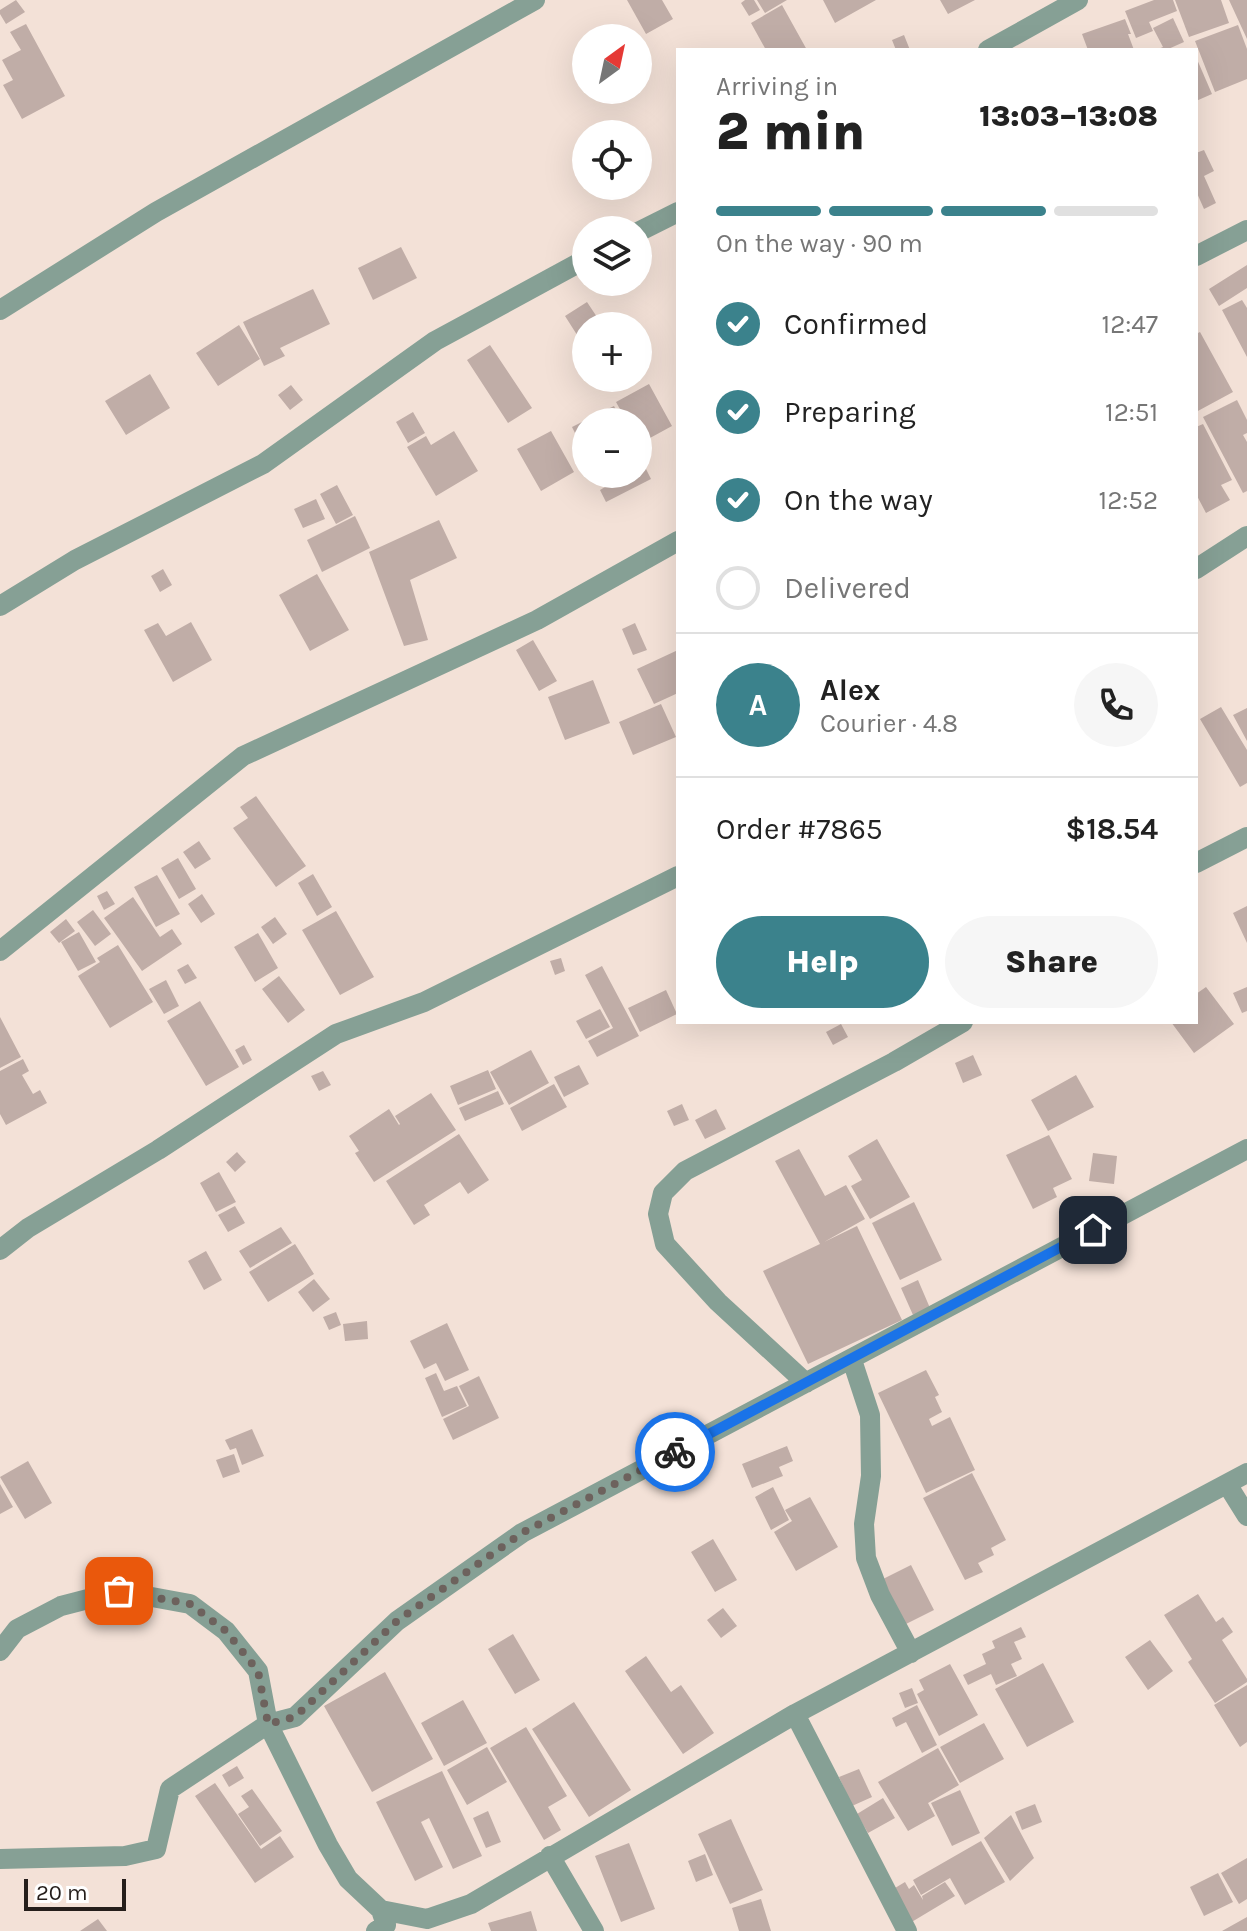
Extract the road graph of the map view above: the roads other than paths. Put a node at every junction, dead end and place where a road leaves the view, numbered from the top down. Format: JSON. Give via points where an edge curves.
{"nodes":[{"id":1,"x":535,"y":0,"type":"edge"},
{"id":2,"x":1078,"y":0,"type":"edge"},
{"id":3,"x":992,"y":48,"type":"edge"},
{"id":4,"x":676,"y":213,"type":"edge"},
{"id":5,"x":652,"y":225,"type":"edge"},
{"id":6,"x":1247,"y":230,"type":"edge"},
{"id":7,"x":1198,"y":255,"type":"edge"},
{"id":8,"x":572,"y":267,"type":"edge"},
{"id":9,"x":0,"y":310,"type":"edge"},
{"id":10,"x":1247,"y":536,"type":"edge"},
{"id":11,"x":676,"y":542,"type":"edge"},
{"id":12,"x":1198,"y":568,"type":"edge"},
{"id":13,"x":0,"y":606,"type":"edge"},
{"id":14,"x":1247,"y":837,"type":"edge"},
{"id":15,"x":1198,"y":862,"type":"edge"},
{"id":16,"x":676,"y":877,"type":"edge"},
{"id":17,"x":0,"y":951,"type":"edge"},
{"id":18,"x":960,"y":1024,"type":"edge"},
{"id":19,"x":1247,"y":1149,"type":"edge"},
{"id":20,"x":0,"y":1250,"type":"edge"},
{"id":21,"x":852,"y":1360,"type":"junction"},
{"id":22,"x":806,"y":1383,"type":"junction"},
{"id":23,"x":1247,"y":1473,"type":"edge"},
{"id":24,"x":1227,"y":1484,"type":"junction"},
{"id":25,"x":1247,"y":1516,"type":"edge"},
{"id":26,"x":0,"y":1651,"type":"edge"},
{"id":27,"x":911,"y":1653,"type":"junction"},
{"id":28,"x":795,"y":1714,"type":"junction"},
{"id":29,"x":268,"y":1724,"type":"junction"},
{"id":30,"x":550,"y":1856,"type":"junction"},
{"id":31,"x":0,"y":1859,"type":"edge"},
{"id":32,"x":381,"y":1910,"type":"junction"},
{"id":33,"x":376,"y":1931,"type":"edge"},
{"id":34,"x":594,"y":1931,"type":"edge"},
{"id":35,"x":907,"y":1931,"type":"edge"}],
"edges":[{"from":1,"to":9,"type":"street","via":[[156,212]]},
{"from":2,"to":3,"type":"street"},
{"from":4,"to":5,"type":"street"},
{"from":6,"to":7,"type":"street"},
{"from":8,"to":13,"type":"street","via":[[435,341],[263,464],[75,560]]},
{"from":10,"to":12,"type":"street"},
{"from":11,"to":17,"type":"street","via":[[537,620],[243,756]]},
{"from":14,"to":15,"type":"street"},
{"from":16,"to":20,"type":"street","via":[[424,1002],[336,1034]]},
{"from":18,"to":22,"type":"street","via":[[685,1171],[663,1193],[658,1214],[665,1244],[718,1302]]},
{"from":19,"to":21,"type":"street"},
{"from":21,"to":22,"type":"street"},
{"from":21,"to":27,"type":"street","via":[[870,1415],[866,1558]]},
{"from":22,"to":29,"type":"street","via":[[522,1533],[397,1621],[295,1717]]},
{"from":23,"to":24,"type":"street"},
{"from":24,"to":25,"type":"street"},
{"from":24,"to":27,"type":"street"},
{"from":26,"to":29,"type":"street","via":[[17,1629],[61,1606],[119,1591],[190,1604],[226,1631],[258,1671]]},
{"from":27,"to":28,"type":"street"},
{"from":28,"to":30,"type":"street"},
{"from":28,"to":35,"type":"street"},
{"from":29,"to":31,"type":"street","via":[[170,1789],[156,1849],[125,1856]]},
{"from":29,"to":32,"type":"street","via":[[348,1879]]},
{"from":30,"to":32,"type":"street","via":[[471,1904],[427,1919]]},
{"from":30,"to":34,"type":"street"},
{"from":32,"to":33,"type":"street","via":[[386,1925]]}]}
